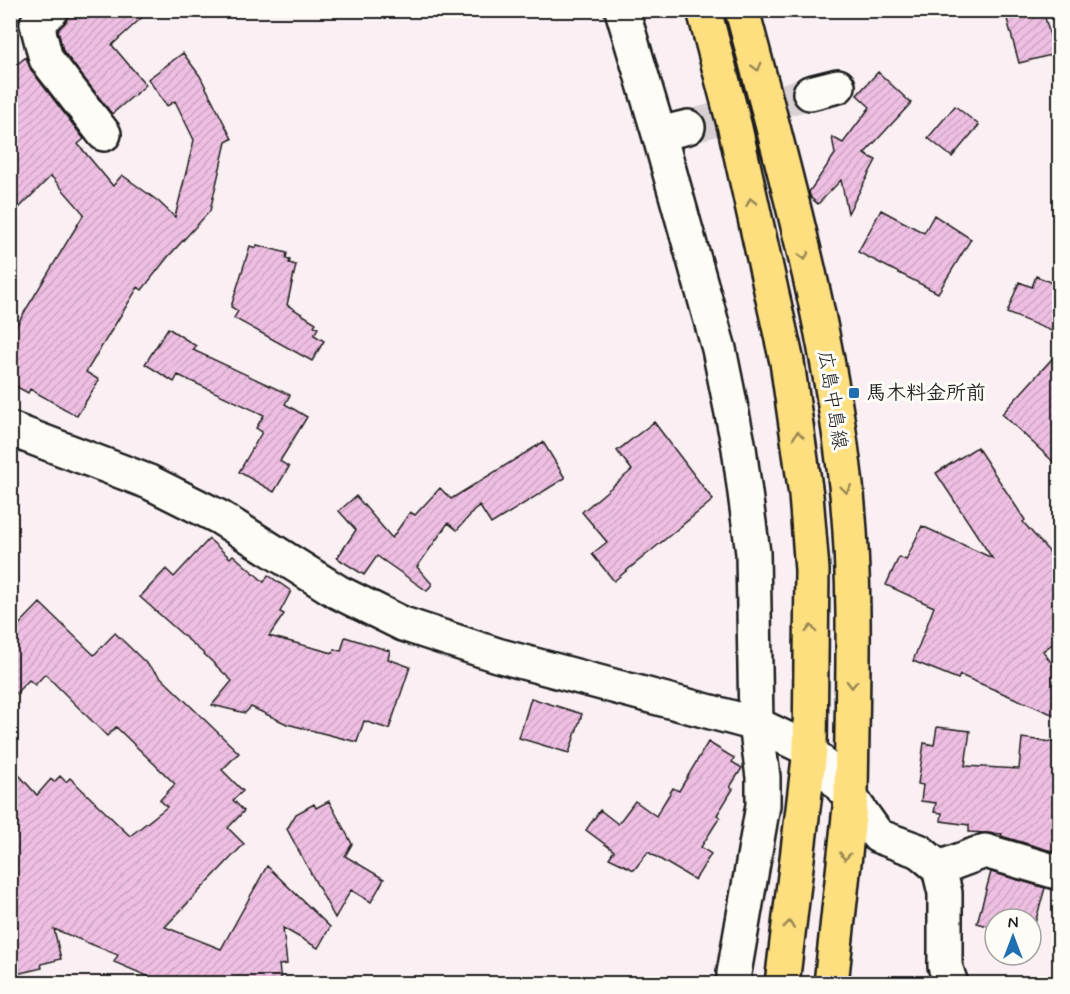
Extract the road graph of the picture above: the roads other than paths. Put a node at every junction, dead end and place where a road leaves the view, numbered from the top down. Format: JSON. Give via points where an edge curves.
{"nodes":[{"id":1,"x":52,"y":10,"type":"edge"},
{"id":2,"x":622,"y":10,"type":"edge"},
{"id":3,"x":704,"y":10,"type":"edge"},
{"id":4,"x":742,"y":10,"type":"edge"},
{"id":5,"x":104,"y":134,"type":"dead end"},
{"id":6,"x":10,"y":429,"type":"edge"},
{"id":7,"x":756,"y":724,"type":"junction"},
{"id":8,"x":810,"y":750,"type":"junction"},
{"id":9,"x":851,"y":798,"type":"junction"},
{"id":10,"x":939,"y":868,"type":"junction"},
{"id":11,"x":1059,"y":873,"type":"edge"},
{"id":12,"x":734,"y":984,"type":"edge"},
{"id":13,"x":782,"y":984,"type":"edge"},
{"id":14,"x":831,"y":984,"type":"edge"},
{"id":15,"x":951,"y":984,"type":"edge"}],
"edges":[{"from":1,"to":5,"type":"street","via":[[37,24],[46,59]]},
{"from":2,"to":7,"type":"street","via":[[674,130],[739,448],[753,553]]},
{"from":8,"to":3,"type":"main road","name":"広島中島線","one_way":true,"via":[[812,570],[787,362],[735,128]]},
{"from":4,"to":9,"type":"main road","name":"広島中島線","one_way":true,"via":[[778,144],[825,348],[846,492],[853,571]]},
{"from":6,"to":7,"type":"street","via":[[150,482],[209,512],[338,592],[403,624],[497,655]]},
{"from":7,"to":8,"type":"street"},
{"from":7,"to":12,"type":"street","via":[[763,805]]},
{"from":8,"to":9,"type":"street"},
{"from":13,"to":8,"type":"main road","name":"広島中島線","one_way":true},
{"from":9,"to":10,"type":"street","via":[[878,836],[919,850]]},
{"from":9,"to":14,"type":"main road","name":"広島中島線","one_way":true},
{"from":10,"to":11,"type":"street","via":[[985,850]]},
{"from":10,"to":15,"type":"street","via":[[945,893],[945,966]]}]}
